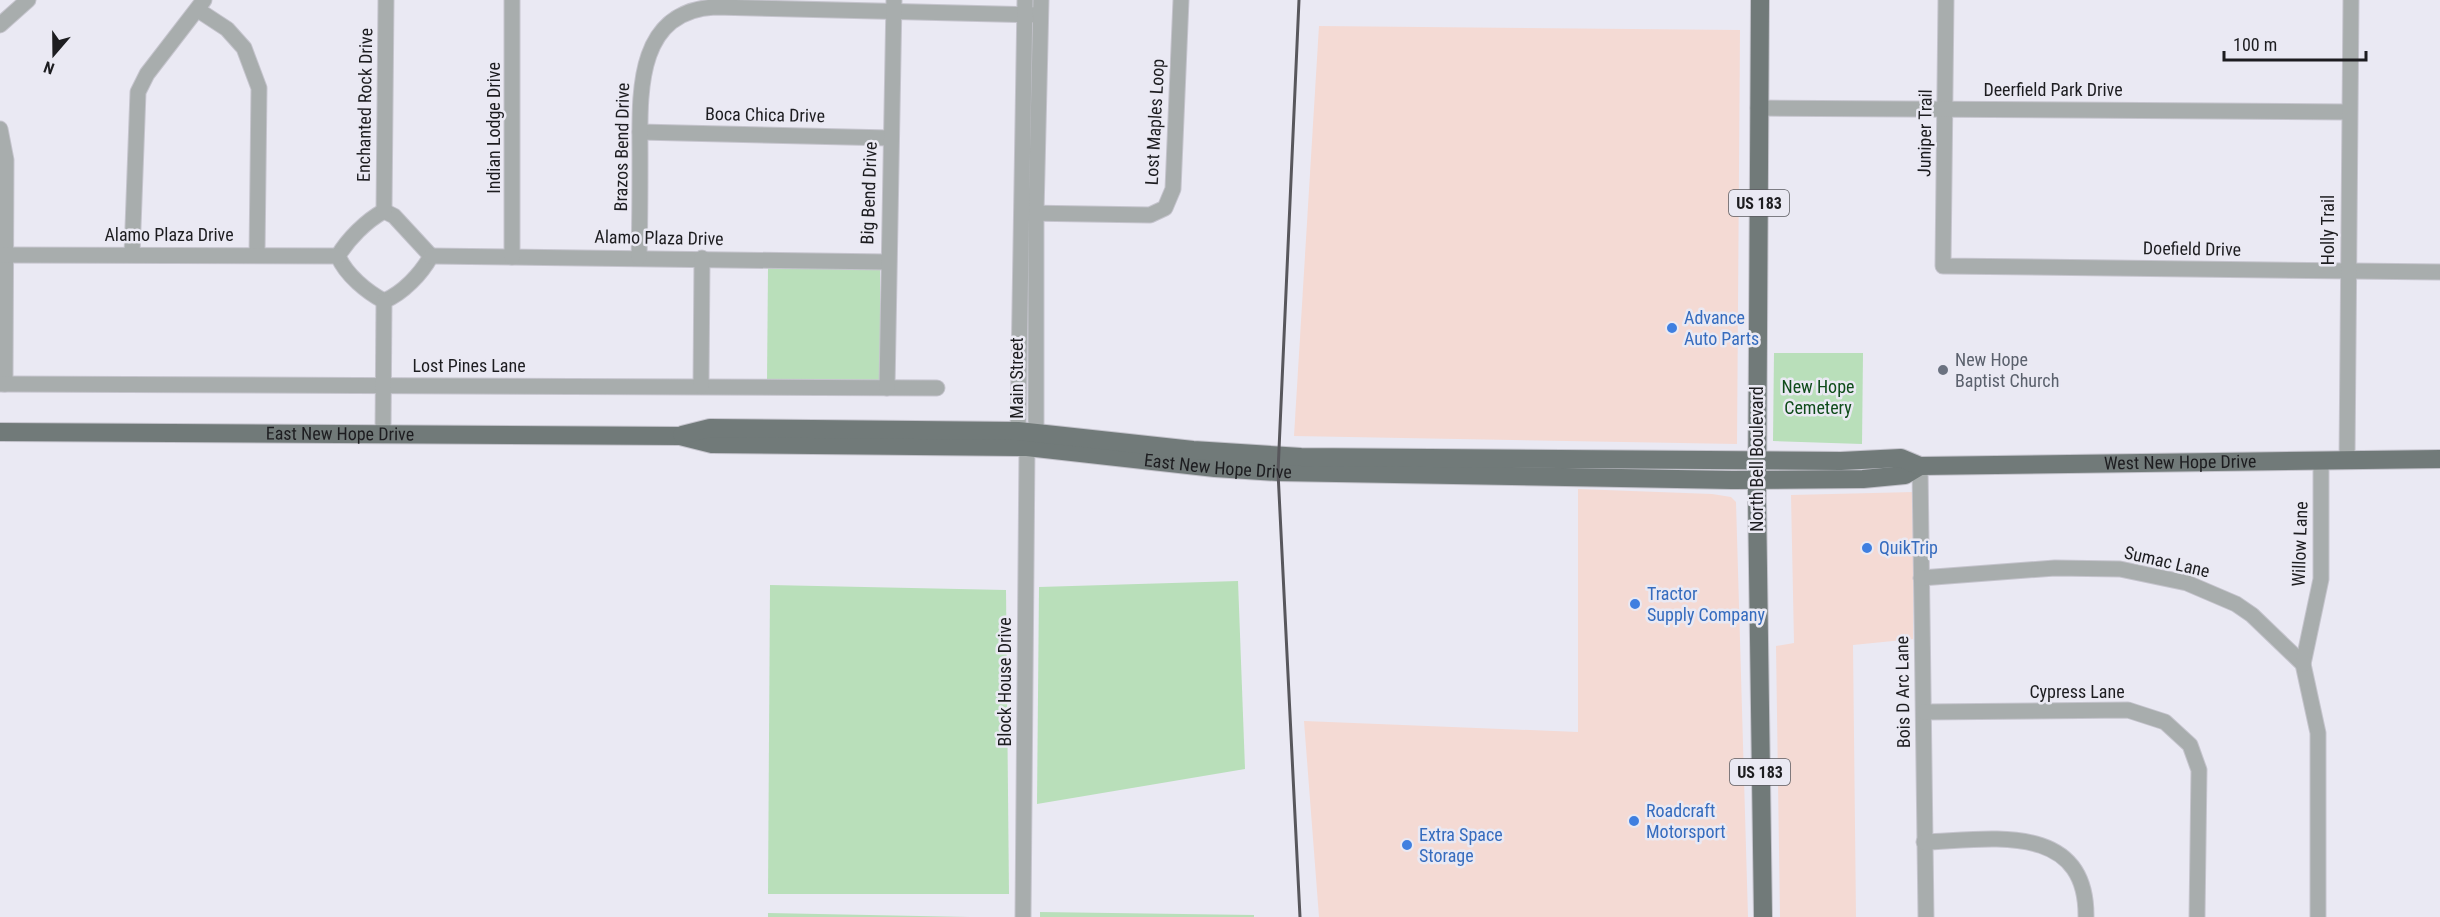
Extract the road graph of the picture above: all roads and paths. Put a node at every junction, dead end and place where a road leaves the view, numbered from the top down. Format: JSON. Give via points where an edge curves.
{"nodes":[{"id":1,"x":28,"y":0,"type":"edge"},
{"id":2,"x":386,"y":0,"type":"edge"},
{"id":3,"x":512,"y":0,"type":"edge"},
{"id":4,"x":1181,"y":0,"type":"edge"},
{"id":5,"x":1760,"y":0,"type":"edge"},
{"id":6,"x":1946,"y":0,"type":"edge"},
{"id":7,"x":2351,"y":0,"type":"edge"},
{"id":8,"x":768,"y":4,"type":"edge"},
{"id":9,"x":201,"y":5,"type":"edge"},
{"id":10,"x":893,"y":6,"type":"edge"},
{"id":11,"x":1032,"y":7,"type":"edge"},
{"id":12,"x":0,"y":25,"type":"edge"},
{"id":13,"x":1758,"y":108,"type":"junction"},
{"id":14,"x":1945,"y":108,"type":"junction"},
{"id":15,"x":2348,"y":112,"type":"junction"},
{"id":16,"x":0,"y":129,"type":"edge"},
{"id":17,"x":640,"y":132,"type":"junction"},
{"id":18,"x":890,"y":138,"type":"junction"},
{"id":19,"x":384,"y":211,"type":"junction"},
{"id":20,"x":1028,"y":213,"type":"junction"},
{"id":21,"x":132,"y":254,"type":"junction"},
{"id":22,"x":3,"y":255,"type":"edge"},
{"id":23,"x":257,"y":255,"type":"junction"},
{"id":24,"x":338,"y":256,"type":"junction"},
{"id":25,"x":431,"y":256,"type":"junction"},
{"id":26,"x":512,"y":256,"type":"junction"},
{"id":27,"x":639,"y":257,"type":"junction"},
{"id":28,"x":702,"y":258,"type":"junction"},
{"id":29,"x":887,"y":262,"type":"junction"},
{"id":30,"x":1942,"y":266,"type":"joint"},
{"id":31,"x":2348,"y":271,"type":"junction"},
{"id":32,"x":2440,"y":272,"type":"edge"},
{"id":33,"x":384,"y":301,"type":"junction"},
{"id":34,"x":3,"y":384,"type":"edge"},
{"id":35,"x":384,"y":385,"type":"junction"},
{"id":36,"x":701,"y":386,"type":"junction"},
{"id":37,"x":887,"y":388,"type":"junction"},
{"id":38,"x":937,"y":388,"type":"dead end"},
{"id":39,"x":0,"y":432,"type":"edge"},
{"id":40,"x":383,"y":433,"type":"junction"},
{"id":41,"x":680,"y":436,"type":"junction"},
{"id":42,"x":1027,"y":437,"type":"junction"},
{"id":43,"x":2440,"y":459,"type":"edge"},
{"id":44,"x":2321,"y":460,"type":"junction"},
{"id":45,"x":2347,"y":460,"type":"junction"},
{"id":46,"x":1756,"y":461,"type":"junction"},
{"id":47,"x":1920,"y":465,"type":"junction"},
{"id":48,"x":1757,"y":480,"type":"junction"},
{"id":49,"x":1921,"y":578,"type":"junction"},
{"id":50,"x":2303,"y":664,"type":"junction"},
{"id":51,"x":1924,"y":712,"type":"junction"},
{"id":52,"x":1924,"y":842,"type":"junction"},
{"id":53,"x":1023,"y":917,"type":"edge"},
{"id":54,"x":1763,"y":917,"type":"edge"},
{"id":55,"x":1926,"y":917,"type":"edge"},
{"id":56,"x":2086,"y":917,"type":"edge"},
{"id":57,"x":2197,"y":917,"type":"edge"},
{"id":58,"x":2318,"y":917,"type":"edge"}],
"edges":[{"from":1,"to":12,"type":"street"},
{"from":2,"to":19,"type":"street","name":"Enchanted Rock Drive"},
{"from":3,"to":26,"type":"street","name":"Indian Lodge Drive"},
{"from":4,"to":20,"type":"street","name":"Lost Maples Loop","via":[[1173,189],[1165,208],[1150,215]]},
{"from":5,"to":13,"type":"main road","name":"North Bell Boulevard","number":"US 183"},
{"from":6,"to":14,"type":"street","name":"Juniper Trail"},
{"from":7,"to":15,"type":"street","name":"Holly Trail"},
{"from":8,"to":10,"type":"street","name":"Brazos Bend Drive"},
{"from":8,"to":17,"type":"street","name":"Brazos Bend Drive","via":[[707,7],[674,20],[660,32],[644,64]]},
{"from":9,"to":21,"type":"street","via":[[147,74],[138,92]]},
{"from":9,"to":23,"type":"street","via":[[244,48],[259,88]]},
{"from":10,"to":11,"type":"street","name":"Brazos Bend Drive"},
{"from":10,"to":18,"type":"street","name":"Big Bend Drive"},
{"from":11,"to":20,"type":"street","name":"Main Street"},
{"from":13,"to":14,"type":"street","name":"Deerfield Park Drive"},
{"from":13,"to":46,"type":"main road","name":"North Bell Boulevard","number":"US 183"},
{"from":14,"to":15,"type":"street","name":"Deerfield Park Drive"},
{"from":14,"to":30,"type":"street","name":"Juniper Trail"},
{"from":15,"to":31,"type":"street","name":"Holly Trail"},
{"from":16,"to":22,"type":"street","via":[[6,160]]},
{"from":17,"to":18,"type":"street","name":"Boca Chica Drive"},
{"from":17,"to":27,"type":"street","name":"Brazos Bend Drive"},
{"from":18,"to":29,"type":"street","name":"Big Bend Drive"},
{"from":19,"to":24,"type":"street"},
{"from":19,"to":25,"type":"street","via":[[394,216]]},
{"from":20,"to":42,"type":"street","name":"Main Street"},
{"from":21,"to":22,"type":"street","name":"Alamo Plaza Drive"},
{"from":21,"to":23,"type":"street","name":"Alamo Plaza Drive"},
{"from":22,"to":34,"type":"street"},
{"from":23,"to":24,"type":"street","name":"Alamo Plaza Drive"},
{"from":24,"to":33,"type":"street","via":[[343,267]]},
{"from":25,"to":26,"type":"street","name":"Alamo Plaza Drive"},
{"from":25,"to":33,"type":"street","via":[[396,296]]},
{"from":26,"to":27,"type":"street","name":"Alamo Plaza Drive"},
{"from":27,"to":28,"type":"street","name":"Alamo Plaza Drive"},
{"from":28,"to":29,"type":"street","name":"Alamo Plaza Drive"},
{"from":28,"to":36,"type":"street"},
{"from":29,"to":37,"type":"street","name":"Big Bend Drive"},
{"from":30,"to":31,"type":"street","name":"Doefield Drive"},
{"from":31,"to":32,"type":"street","name":"Doefield Drive"},
{"from":31,"to":45,"type":"street","name":"Holly Trail"},
{"from":33,"to":35,"type":"street"},
{"from":34,"to":35,"type":"street","name":"Lost Pines Lane"},
{"from":35,"to":36,"type":"street","name":"Lost Pines Lane"},
{"from":35,"to":40,"type":"street"},
{"from":36,"to":37,"type":"street","name":"Lost Pines Lane"},
{"from":37,"to":38,"type":"street","name":"Lost Pines Lane"},
{"from":39,"to":40,"type":"main road","name":"East New Hope Drive"},
{"from":40,"to":41,"type":"main road","name":"East New Hope Drive"},
{"from":41,"to":42,"type":"main road","name":"East New Hope Drive","via":[[712,444]]},
{"from":41,"to":42,"type":"main road","name":"East New Hope Drive","via":[[710,428]]},
{"from":42,"to":46,"type":"main road","name":"East New Hope Drive","via":[[1300,457]]},
{"from":42,"to":48,"type":"main road","name":"East New Hope Drive","via":[[1215,468],[1278,472]]},
{"from":42,"to":53,"type":"street","name":"Block House Drive"},
{"from":43,"to":45,"type":"main road","name":"West New Hope Drive"},
{"from":44,"to":45,"type":"main road","name":"West New Hope Drive"},
{"from":44,"to":47,"type":"main road","name":"West New Hope Drive"},
{"from":44,"to":50,"type":"street","name":"Willow Lane","via":[[2321,579]]},
{"from":46,"to":47,"type":"main road","name":"West New Hope Drive","via":[[1901,458]]},
{"from":46,"to":48,"type":"main road","name":"North Bell Boulevard","number":"US 183"},
{"from":47,"to":48,"type":"main road","name":"West New Hope Drive","via":[[1905,476]]},
{"from":47,"to":49,"type":"street","name":"Bois D Arc Lane"},
{"from":48,"to":54,"type":"main road","name":"North Bell Boulevard","number":"US 183"},
{"from":49,"to":50,"type":"street","name":"Sumac Lane","via":[[2088,567],[2161,577],[2208,590],[2236,604]]},
{"from":49,"to":51,"type":"street","name":"Bois D Arc Lane"},
{"from":50,"to":58,"type":"street","via":[[2320,754]]},
{"from":51,"to":52,"type":"street","name":"Bois D Arc Lane"},
{"from":51,"to":57,"type":"street","name":"Cypress Lane","via":[[2128,710],[2165,722],[2190,745],[2199,770]]},
{"from":52,"to":55,"type":"street","name":"Bois D Arc Lane"},
{"from":52,"to":56,"type":"street","via":[[2012,838],[2042,844],[2062,857],[2079,878]]}]}
